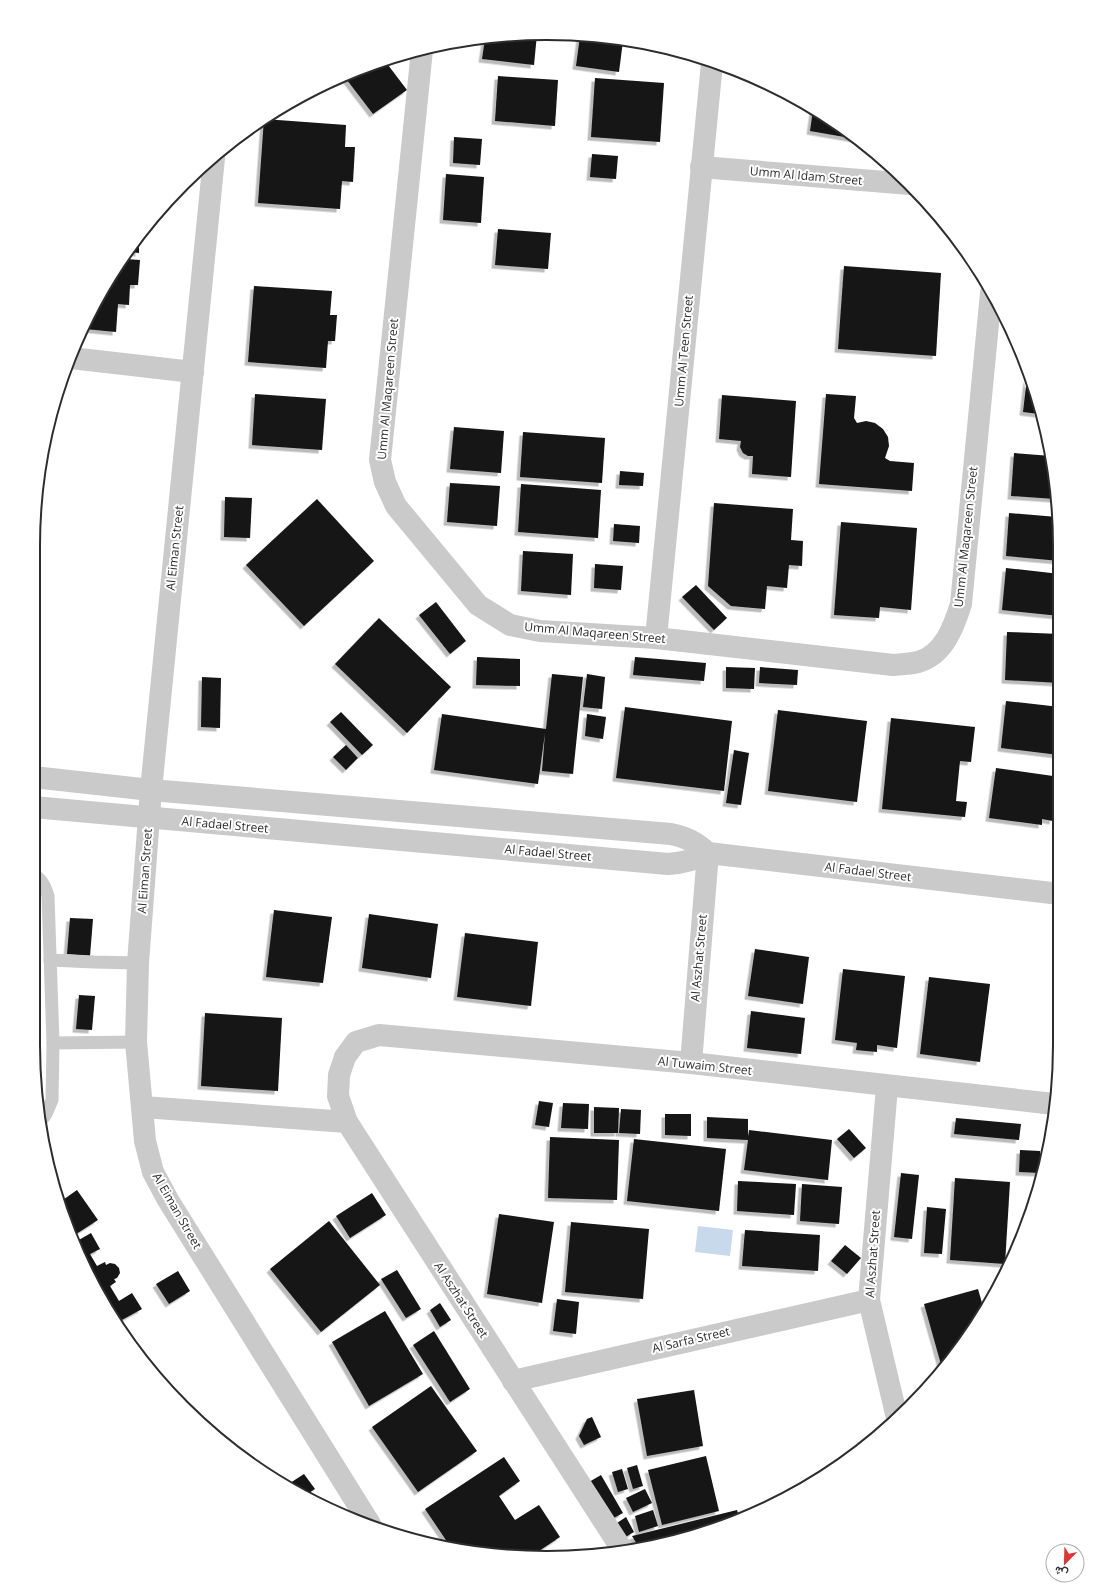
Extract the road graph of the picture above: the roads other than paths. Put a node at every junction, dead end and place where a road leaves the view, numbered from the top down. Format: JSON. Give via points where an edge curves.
{"nodes":[{"id":1,"x":421,"y":56,"type":"edge"},
{"id":2,"x":711,"y":68,"type":"edge"},
{"id":3,"x":213,"y":166,"type":"edge"},
{"id":4,"x":701,"y":167,"type":"junction"},
{"id":5,"x":899,"y":183,"type":"edge"},
{"id":6,"x":990,"y":302,"type":"edge"},
{"id":7,"x":77,"y":359,"type":"edge"},
{"id":8,"x":193,"y":372,"type":"junction"},
{"id":9,"x":656,"y":638,"type":"junction"},
{"id":10,"x":40,"y":778,"type":"edge"},
{"id":11,"x":151,"y":790,"type":"junction"},
{"id":12,"x":40,"y":792,"type":"edge"},
{"id":13,"x":340,"y":806,"type":"junction"},
{"id":14,"x":40,"y":808,"type":"edge"},
{"id":15,"x":148,"y":818,"type":"junction"},
{"id":16,"x":708,"y":853,"type":"junction"},
{"id":17,"x":40,"y":878,"type":"edge"},
{"id":18,"x":1053,"y":893,"type":"edge"},
{"id":19,"x":50,"y":960,"type":"junction"},
{"id":20,"x":138,"y":962,"type":"junction"},
{"id":21,"x":136,"y":1042,"type":"junction"},
{"id":22,"x":356,"y":1042,"type":"joint"},
{"id":23,"x":53,"y":1044,"type":"junction"},
{"id":24,"x":691,"y":1063,"type":"junction"},
{"id":25,"x":887,"y":1086,"type":"junction"},
{"id":26,"x":1050,"y":1104,"type":"edge"},
{"id":27,"x":143,"y":1107,"type":"junction"},
{"id":28,"x":45,"y":1115,"type":"edge"},
{"id":29,"x":347,"y":1122,"type":"junction"},
{"id":30,"x":869,"y":1300,"type":"junction"},
{"id":31,"x":513,"y":1381,"type":"junction"},
{"id":32,"x":895,"y":1411,"type":"edge"},
{"id":33,"x":366,"y":1517,"type":"edge"},
{"id":34,"x":620,"y":1546,"type":"edge"}],
"edges":[{"from":1,"to":9,"type":"street","name":"Umm Al Maqareen Street","via":[[382,436],[380,460],[385,482],[396,506],[478,605],[510,625],[540,631]]},
{"from":2,"to":4,"type":"street","name":"Umm Al Teen Street"},
{"from":3,"to":8,"type":"street","name":"Al Eiman Street"},
{"from":4,"to":5,"type":"street","name":"Umm Al Idam Street"},
{"from":4,"to":9,"type":"street","name":"Umm Al Teen Street"},
{"from":6,"to":9,"type":"street","name":"Umm Al Maqareen Street","via":[[961,604],[953,630],[937,651],[920,661],[893,665]]},
{"from":7,"to":8,"type":"street"},
{"from":8,"to":11,"type":"street","name":"Al Eiman Street"},
{"from":10,"to":11,"type":"street"},
{"from":11,"to":12,"type":"street","via":[[114,798]]},
{"from":11,"to":13,"type":"street"},
{"from":11,"to":15,"type":"street","name":"Al Eiman Street"},
{"from":13,"to":15,"type":"street","via":[[334,813],[317,821],[192,810],[162,813]]},
{"from":13,"to":16,"type":"street","via":[[671,834],[685,837]]},
{"from":14,"to":15,"type":"street","name":"Al Fadael Street"},
{"from":15,"to":16,"type":"street","name":"Al Fadael Street","via":[[668,864],[682,863]]},
{"from":15,"to":20,"type":"street","name":"Al Eiman Street"},
{"from":16,"to":18,"type":"street","name":"Al Fadael Street"},
{"from":16,"to":24,"type":"street","name":"Al Aszhat Street"},
{"from":17,"to":19,"type":"lane","via":[[48,896]]},
{"from":19,"to":20,"type":"lane"},
{"from":19,"to":23,"type":"lane"},
{"from":20,"to":21,"type":"street","name":"Al Eiman Street"},
{"from":21,"to":23,"type":"lane"},
{"from":21,"to":27,"type":"street","name":"Al Eiman Street"},
{"from":22,"to":24,"type":"street","name":"Al Tuwaim Street","via":[[380,1035]]},
{"from":22,"to":29,"type":"street","name":"Al Aszhat Street","via":[[345,1057],[339,1075],[338,1096]]},
{"from":23,"to":28,"type":"lane","via":[[52,1100]]},
{"from":24,"to":25,"type":"street","name":"Al Tuwaim Street"},
{"from":25,"to":26,"type":"street","name":"Al Tuwaim Street"},
{"from":25,"to":30,"type":"street","name":"Al Aszhat Street"},
{"from":27,"to":29,"type":"street"},
{"from":27,"to":33,"type":"street","name":"Al Eiman Street","via":[[145,1141],[153,1172],[168,1200]]},
{"from":29,"to":31,"type":"street","name":"Al Aszhat Street"},
{"from":30,"to":31,"type":"street","name":"Al Sarfa Street"},
{"from":30,"to":32,"type":"street","name":"Al Aszhat Street"},
{"from":31,"to":34,"type":"street","name":"Al Aszhat Street"}]}
